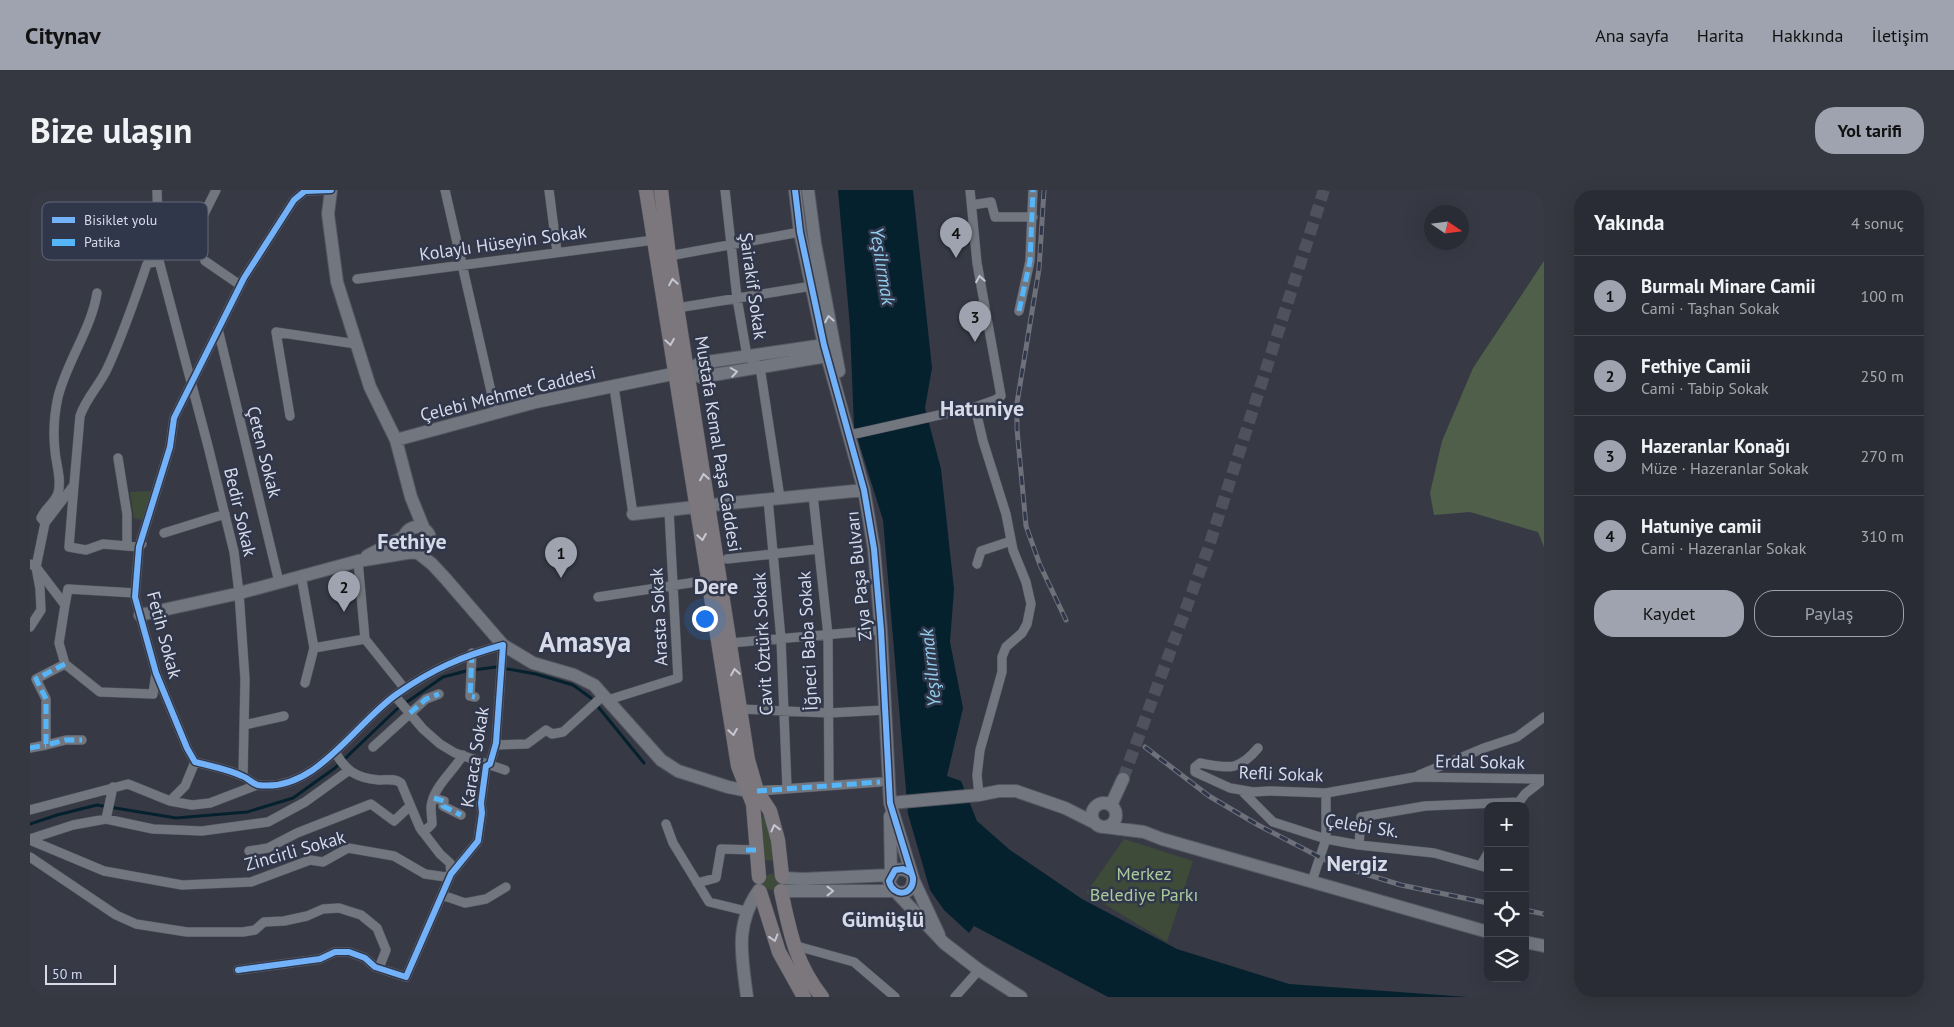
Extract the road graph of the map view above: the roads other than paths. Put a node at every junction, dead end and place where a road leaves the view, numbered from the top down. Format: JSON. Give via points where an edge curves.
{"nodes":[{"id":1,"x":216,"y":190,"type":"edge"},
{"id":2,"x":331,"y":190,"type":"edge"},
{"id":3,"x":446,"y":190,"type":"edge"},
{"id":4,"x":549,"y":190,"type":"edge"},
{"id":5,"x":646,"y":190,"type":"edge"},
{"id":6,"x":661,"y":190,"type":"edge"},
{"id":7,"x":725,"y":190,"type":"edge"},
{"id":8,"x":795,"y":190,"type":"edge"},
{"id":9,"x":808,"y":190,"type":"edge"},
{"id":10,"x":970,"y":190,"type":"edge"},
{"id":11,"x":1033,"y":190,"type":"edge"},
{"id":12,"x":972,"y":205,"type":"junction"},
{"id":13,"x":208,"y":206,"type":"edge"},
{"id":14,"x":1033,"y":217,"type":"junction"},
{"id":15,"x":800,"y":232,"type":"junction"},
{"id":16,"x":654,"y":240,"type":"junction"},
{"id":17,"x":731,"y":245,"type":"junction"},
{"id":18,"x":557,"y":252,"type":"junction"},
{"id":19,"x":669,"y":256,"type":"junction"},
{"id":20,"x":158,"y":261,"type":"joint"},
{"id":21,"x":206,"y":261,"type":"dead end"},
{"id":22,"x":462,"y":265,"type":"junction"},
{"id":23,"x":357,"y":279,"type":"dead end"},
{"id":24,"x":240,"y":285,"type":"junction"},
{"id":25,"x":812,"y":286,"type":"junction"},
{"id":26,"x":97,"y":293,"type":"dead end"},
{"id":27,"x":737,"y":298,"type":"junction"},
{"id":28,"x":677,"y":308,"type":"junction"},
{"id":29,"x":1019,"y":311,"type":"dead end"},
{"id":30,"x":218,"y":330,"type":"junction"},
{"id":31,"x":356,"y":344,"type":"junction"},
{"id":32,"x":825,"y":350,"type":"junction"},
{"id":33,"x":747,"y":356,"type":"junction"},
{"id":34,"x":760,"y":367,"type":"junction"},
{"id":35,"x":681,"y":372,"type":"junction"},
{"id":36,"x":191,"y":384,"type":"junction"},
{"id":37,"x":614,"y":387,"type":"junction"},
{"id":38,"x":975,"y":407,"type":"junction"},
{"id":39,"x":496,"y":413,"type":"junction"},
{"id":40,"x":290,"y":416,"type":"dead end"},
{"id":41,"x":850,"y":435,"type":"junction"},
{"id":42,"x":396,"y":440,"type":"junction"},
{"id":43,"x":118,"y":458,"type":"dead end"},
{"id":44,"x":74,"y":485,"type":"junction"},
{"id":45,"x":864,"y":490,"type":"junction"},
{"id":46,"x":812,"y":495,"type":"junction"},
{"id":47,"x":411,"y":497,"type":"junction"},
{"id":48,"x":774,"y":499,"type":"junction"},
{"id":49,"x":714,"y":505,"type":"junction"},
{"id":50,"x":669,"y":510,"type":"junction"},
{"id":51,"x":225,"y":514,"type":"junction"},
{"id":52,"x":633,"y":514,"type":"joint"},
{"id":53,"x":45,"y":523,"type":"junction"},
{"id":54,"x":424,"y":529,"type":"junction"},
{"id":55,"x":164,"y":533,"type":"dead end"},
{"id":56,"x":407,"y":533,"type":"junction"},
{"id":57,"x":147,"y":538,"type":"dead end"},
{"id":58,"x":1011,"y":541,"type":"junction"},
{"id":59,"x":127,"y":545,"type":"junction"},
{"id":60,"x":139,"y":546,"type":"junction"},
{"id":61,"x":818,"y":548,"type":"junction"},
{"id":62,"x":420,"y":550,"type":"junction"},
{"id":63,"x":773,"y":554,"type":"junction"},
{"id":64,"x":727,"y":559,"type":"dead end"},
{"id":65,"x":358,"y":561,"type":"junction"},
{"id":66,"x":977,"y":564,"type":"dead end"},
{"id":67,"x":33,"y":566,"type":"edge"},
{"id":68,"x":301,"y":575,"type":"junction"},
{"id":69,"x":708,"y":580,"type":"junction"},
{"id":70,"x":279,"y":582,"type":"junction"},
{"id":71,"x":674,"y":586,"type":"junction"},
{"id":72,"x":135,"y":593,"type":"junction"},
{"id":73,"x":239,"y":593,"type":"junction"},
{"id":74,"x":598,"y":597,"type":"dead end"},
{"id":75,"x":66,"y":605,"type":"junction"},
{"id":76,"x":140,"y":615,"type":"junction"},
{"id":77,"x":30,"y":627,"type":"edge"},
{"id":78,"x":881,"y":630,"type":"junction"},
{"id":79,"x":828,"y":635,"type":"junction"},
{"id":80,"x":365,"y":639,"type":"junction"},
{"id":81,"x":781,"y":639,"type":"junction"},
{"id":82,"x":730,"y":643,"type":"junction"},
{"id":83,"x":503,"y":645,"type":"junction"},
{"id":84,"x":314,"y":648,"type":"junction"},
{"id":85,"x":472,"y":653,"type":"junction"},
{"id":86,"x":65,"y":664,"type":"junction"},
{"id":87,"x":156,"y":673,"type":"junction"},
{"id":88,"x":33,"y":680,"type":"edge"},
{"id":89,"x":305,"y":683,"type":"dead end"},
{"id":90,"x":405,"y":689,"type":"junction"},
{"id":91,"x":439,"y":694,"type":"dead end"},
{"id":92,"x":475,"y":697,"type":"dead end"},
{"id":93,"x":396,"y":698,"type":"junction"},
{"id":94,"x":601,"y":700,"type":"junction"},
{"id":95,"x":740,"y":709,"type":"junction"},
{"id":96,"x":885,"y":710,"type":"junction"},
{"id":97,"x":409,"y":712,"type":"junction"},
{"id":98,"x":783,"y":712,"type":"junction"},
{"id":99,"x":829,"y":714,"type":"junction"},
{"id":100,"x":284,"y":716,"type":"dead end"},
{"id":101,"x":1544,"y":716,"type":"edge"},
{"id":102,"x":244,"y":725,"type":"junction"},
{"id":103,"x":82,"y":740,"type":"dead end"},
{"id":104,"x":46,"y":745,"type":"junction"},
{"id":105,"x":496,"y":745,"type":"junction"},
{"id":106,"x":373,"y":747,"type":"dead end"},
{"id":107,"x":30,"y":748,"type":"edge"},
{"id":108,"x":1258,"y":748,"type":"dead end"},
{"id":109,"x":335,"y":753,"type":"junction"},
{"id":110,"x":463,"y":755,"type":"junction"},
{"id":111,"x":195,"y":762,"type":"junction"},
{"id":112,"x":490,"y":764,"type":"junction"},
{"id":113,"x":347,"y":769,"type":"junction"},
{"id":114,"x":505,"y":770,"type":"dead end"},
{"id":115,"x":243,"y":776,"type":"junction"},
{"id":116,"x":1414,"y":777,"type":"junction"},
{"id":117,"x":1123,"y":779,"type":"tunnel mouth"},
{"id":118,"x":1544,"y":779,"type":"edge"},
{"id":119,"x":880,"y":782,"type":"dead end"},
{"id":120,"x":257,"y":785,"type":"junction"},
{"id":121,"x":829,"y":785,"type":"junction"},
{"id":122,"x":113,"y":787,"type":"junction"},
{"id":123,"x":787,"y":788,"type":"junction"},
{"id":124,"x":752,"y":791,"type":"junction"},
{"id":125,"x":1243,"y":792,"type":"junction"},
{"id":126,"x":1326,"y":793,"type":"junction"},
{"id":127,"x":975,"y":796,"type":"junction"},
{"id":128,"x":434,"y":798,"type":"junction"},
{"id":129,"x":170,"y":801,"type":"junction"},
{"id":130,"x":1519,"y":802,"type":"edge"},
{"id":131,"x":890,"y":803,"type":"junction"},
{"id":132,"x":1484,"y":805,"type":"edge"},
{"id":133,"x":410,"y":806,"type":"junction"},
{"id":134,"x":1065,"y":808,"type":"junction"},
{"id":135,"x":1094,"y":808,"type":"junction"},
{"id":136,"x":1114,"y":809,"type":"junction"},
{"id":137,"x":30,"y":810,"type":"edge"},
{"id":138,"x":461,"y":815,"type":"dead end"},
{"id":139,"x":106,"y":819,"type":"junction"},
{"id":140,"x":666,"y":824,"type":"dead end"},
{"id":141,"x":1100,"y":825,"type":"junction"},
{"id":142,"x":422,"y":831,"type":"junction"},
{"id":143,"x":1144,"y":832,"type":"junction"},
{"id":144,"x":1326,"y":838,"type":"junction"},
{"id":145,"x":30,"y":840,"type":"edge"},
{"id":146,"x":1359,"y":845,"type":"junction"},
{"id":147,"x":751,"y":850,"type":"junction"},
{"id":148,"x":249,"y":851,"type":"dead end"},
{"id":149,"x":30,"y":857,"type":"edge"},
{"id":150,"x":1484,"y":867,"type":"edge"},
{"id":151,"x":451,"y":874,"type":"junction"},
{"id":152,"x":891,"y":875,"type":"junction"},
{"id":153,"x":912,"y":876,"type":"junction"},
{"id":154,"x":1312,"y":881,"type":"junction"},
{"id":155,"x":782,"y":882,"type":"junction"},
{"id":156,"x":697,"y":883,"type":"junction"},
{"id":157,"x":760,"y":886,"type":"junction"},
{"id":158,"x":506,"y":887,"type":"dead end"},
{"id":159,"x":895,"y":891,"type":"junction"},
{"id":160,"x":442,"y":895,"type":"junction"},
{"id":161,"x":746,"y":911,"type":"junction"},
{"id":162,"x":1484,"y":931,"type":"edge"},
{"id":163,"x":942,"y":942,"type":"junction"},
{"id":164,"x":1529,"y":943,"type":"edge"},
{"id":165,"x":793,"y":945,"type":"junction"},
{"id":166,"x":1544,"y":946,"type":"edge"},
{"id":167,"x":379,"y":968,"type":"junction"},
{"id":168,"x":238,"y":970,"type":"dead end"},
{"id":169,"x":979,"y":970,"type":"junction"},
{"id":170,"x":747,"y":997,"type":"edge"},
{"id":171,"x":804,"y":997,"type":"edge"},
{"id":172,"x":822,"y":997,"type":"edge"},
{"id":173,"x":896,"y":997,"type":"edge"},
{"id":174,"x":955,"y":997,"type":"edge"},
{"id":175,"x":1021,"y":997,"type":"edge"}],
"edges":[{"from":1,"to":13,"type":"street"},
{"from":2,"to":24,"type":"street","name":"Fetih Sokak","via":[[306,191],[294,200]]},
{"from":2,"to":31,"type":"street","via":[[328,214],[337,282]]},
{"from":3,"to":22,"type":"street"},
{"from":4,"to":18,"type":"street"},
{"from":5,"to":16,"type":"main road","name":"Mustafa Kemal Paşa Caddesi"},
{"from":6,"to":19,"type":"main road","name":"Mustafa Kemal Paşa Caddesi"},
{"from":7,"to":17,"type":"street","name":"Şairakif Sokak"},
{"from":8,"to":15,"type":"street","name":"Ziya Paşa Bulvarı"},
{"from":41,"to":9,"type":"street","name":"Ziya Paşa Bulvarı","one_way":true},
{"from":10,"to":12,"type":"street"},
{"from":11,"to":14,"type":"street"},
{"from":12,"to":14,"type":"street","via":[[991,202],[995,217]]},
{"from":38,"to":12,"type":"street","one_way":true,"via":[[1000,396],[977,263]]},
{"from":14,"to":29,"type":"street","via":[[1030,261]]},
{"from":15,"to":17,"type":"street"},
{"from":15,"to":25,"type":"street","name":"Ziya Paşa Bulvarı"},
{"from":16,"to":18,"type":"street","name":"Kolaylı Hüseyin Sokak"},
{"from":16,"to":35,"type":"main road","name":"Mustafa Kemal Paşa Caddesi","one_way":true},
{"from":17,"to":19,"type":"street"},
{"from":17,"to":27,"type":"street","name":"Şairakif Sokak"},
{"from":18,"to":22,"type":"street","name":"Kolaylı Hüseyin Sokak"},
{"from":28,"to":19,"type":"main road","name":"Mustafa Kemal Paşa Caddesi","one_way":true},
{"from":20,"to":36,"type":"street","name":"Bedir Sokak"},
{"from":20,"to":44,"type":"street","via":[[147,264],[121,338],[83,407]]},
{"from":21,"to":24,"type":"street"},
{"from":22,"to":23,"type":"street","name":"Kolaylı Hüseyin Sokak"},
{"from":22,"to":39,"type":"street"},
{"from":24,"to":30,"type":"street","name":"Fetih Sokak"},
{"from":25,"to":27,"type":"street"},
{"from":25,"to":32,"type":"street","name":"Ziya Paşa Bulvarı"},
{"from":26,"to":53,"type":"street","via":[[58,399],[54,436],[58,494],[44,510],[41,518]]},
{"from":27,"to":28,"type":"street"},
{"from":27,"to":33,"type":"street","name":"Şairakif Sokak"},
{"from":28,"to":35,"type":"main road","name":"Mustafa Kemal Paşa Caddesi"},
{"from":30,"to":36,"type":"street","name":"Fetih Sokak"},
{"from":30,"to":70,"type":"street","name":"Çeten Sokak"},
{"from":31,"to":40,"type":"street","via":[[276,332]]},
{"from":31,"to":42,"type":"street","via":[[370,387]]},
{"from":32,"to":33,"type":"street"},
{"from":32,"to":34,"type":"street"},
{"from":32,"to":41,"type":"street","name":"Ziya Paşa Bulvarı"},
{"from":33,"to":34,"type":"street","name":"Şairakif Sokak"},
{"from":33,"to":35,"type":"street","via":[[700,363]]},
{"from":35,"to":34,"type":"street","one_way":true,"via":[[701,377]]},
{"from":34,"to":48,"type":"street"},
{"from":35,"to":37,"type":"street","name":"Çelebi Mehmet Caddesi"},
{"from":35,"to":49,"type":"main road","name":"Mustafa Kemal Paşa Caddesi"},
{"from":36,"to":51,"type":"street","name":"Bedir Sokak"},
{"from":36,"to":60,"type":"street","name":"Fetih Sokak","via":[[174,418],[170,447]]},
{"from":37,"to":39,"type":"street","name":"Çelebi Mehmet Caddesi"},
{"from":37,"to":52,"type":"street"},
{"from":38,"to":41,"type":"street"},
{"from":38,"to":58,"type":"street"},
{"from":39,"to":42,"type":"street","name":"Çelebi Mehmet Caddesi"},
{"from":41,"to":45,"type":"street","name":"Ziya Paşa Bulvarı"},
{"from":42,"to":47,"type":"street"},
{"from":43,"to":59,"type":"street","via":[[127,514]]},
{"from":44,"to":53,"type":"street"},
{"from":44,"to":59,"type":"street","via":[[69,548],[86,550],[103,544]]},
{"from":45,"to":46,"type":"street"},
{"from":45,"to":78,"type":"street","name":"Ziya Paşa Bulvarı","via":[[874,549]]},
{"from":46,"to":48,"type":"street"},
{"from":46,"to":61,"type":"street","name":"İğneci Baba Sokak"},
{"from":47,"to":54,"type":"street"},
{"from":47,"to":56,"type":"street","via":[[411,520]]},
{"from":48,"to":49,"type":"street"},
{"from":48,"to":63,"type":"street","name":"Cavit Öztürk Sokak"},
{"from":49,"to":50,"type":"street"},
{"from":49,"to":69,"type":"main road","name":"Mustafa Kemal Paşa Caddesi","one_way":true},
{"from":49,"to":82,"type":"main road","name":"Mustafa Kemal Paşa Caddesi"},
{"from":50,"to":52,"type":"street"},
{"from":50,"to":71,"type":"street","name":"Arasta Sokak"},
{"from":51,"to":55,"type":"street"},
{"from":51,"to":73,"type":"street","name":"Bedir Sokak"},
{"from":53,"to":67,"type":"street"},
{"from":54,"to":56,"type":"street","via":[[418,527]]},
{"from":54,"to":62,"type":"street","via":[[430,538]]},
{"from":56,"to":62,"type":"street","via":[[405,544]]},
{"from":56,"to":65,"type":"street"},
{"from":57,"to":60,"type":"street"},
{"from":58,"to":66,"type":"street","via":[[981,551]]},
{"from":58,"to":127,"type":"street","via":[[1031,604],[1027,624],[1006,647],[1002,657],[1002,672],[980,750]]},
{"from":59,"to":60,"type":"street"},
{"from":60,"to":72,"type":"street","name":"Fetih Sokak"},
{"from":61,"to":63,"type":"street"},
{"from":61,"to":79,"type":"street","name":"İğneci Baba Sokak"},
{"from":62,"to":65,"type":"street"},
{"from":62,"to":83,"type":"street"},
{"from":63,"to":64,"type":"street"},
{"from":63,"to":81,"type":"street","name":"Cavit Öztürk Sokak"},
{"from":65,"to":68,"type":"street"},
{"from":65,"to":80,"type":"street"},
{"from":67,"to":75,"type":"street"},
{"from":67,"to":77,"type":"street","via":[[40,589],[41,610]]},
{"from":68,"to":70,"type":"street"},
{"from":68,"to":84,"type":"street"},
{"from":69,"to":71,"type":"street"},
{"from":69,"to":124,"type":"main road","name":"Mustafa Kemal Paşa Caddesi","one_way":true,"via":[[738,766]]},
{"from":70,"to":73,"type":"street"},
{"from":71,"to":74,"type":"street"},
{"from":71,"to":94,"type":"street","name":"Arasta Sokak","via":[[678,678]]},
{"from":72,"to":75,"type":"street","via":[[68,589]]},
{"from":72,"to":76,"type":"street","name":"Fetih Sokak"},
{"from":73,"to":76,"type":"street"},
{"from":73,"to":102,"type":"street","name":"Bedir Sokak"},
{"from":75,"to":86,"type":"street","via":[[59,643]]},
{"from":76,"to":87,"type":"street","name":"Fetih Sokak"},
{"from":78,"to":79,"type":"street"},
{"from":78,"to":96,"type":"street","name":"Ziya Paşa Bulvarı"},
{"from":79,"to":81,"type":"street"},
{"from":79,"to":99,"type":"street","name":"İğneci Baba Sokak"},
{"from":80,"to":84,"type":"street"},
{"from":80,"to":90,"type":"street"},
{"from":81,"to":82,"type":"street"},
{"from":81,"to":98,"type":"street","name":"Cavit Öztürk Sokak"},
{"from":95,"to":82,"type":"main road","name":"Mustafa Kemal Paşa Caddesi","one_way":true},
{"from":83,"to":85,"type":"street"},
{"from":83,"to":94,"type":"street","via":[[533,663],[574,675],[594,685]]},
{"from":83,"to":105,"type":"street","name":"Karaca Sokak"},
{"from":84,"to":89,"type":"street"},
{"from":85,"to":90,"type":"street","via":[[434,670]]},
{"from":85,"to":92,"type":"street","via":[[470,696]]},
{"from":86,"to":87,"type":"street","via":[[100,692],[153,694]]},
{"from":86,"to":88,"type":"street"},
{"from":87,"to":111,"type":"street","name":"Fetih Sokak"},
{"from":88,"to":104,"type":"street","via":[[46,699]]},
{"from":90,"to":93,"type":"street"},
{"from":91,"to":97,"type":"street"},
{"from":93,"to":97,"type":"street"},
{"from":93,"to":109,"type":"street"},
{"from":94,"to":105,"type":"street","via":[[563,732],[552,734],[546,730],[527,744]]},
{"from":94,"to":124,"type":"street","via":[[661,760],[678,771]]},
{"from":95,"to":98,"type":"street"},
{"from":95,"to":124,"type":"main road","name":"Mustafa Kemal Paşa Caddesi"},
{"from":96,"to":99,"type":"street"},
{"from":96,"to":131,"type":"street","name":"Ziya Paşa Bulvarı"},
{"from":97,"to":106,"type":"street"},
{"from":97,"to":110,"type":"street","via":[[440,744]]},
{"from":98,"to":99,"type":"street"},
{"from":98,"to":123,"type":"street","name":"Cavit Öztürk Sokak"},
{"from":99,"to":121,"type":"street","name":"İğneci Baba Sokak"},
{"from":100,"to":102,"type":"street"},
{"from":101,"to":116,"type":"street","via":[[1517,737]]},
{"from":102,"to":115,"type":"street","name":"Bedir Sokak"},
{"from":103,"to":104,"type":"street"},
{"from":104,"to":107,"type":"street"},
{"from":105,"to":112,"type":"street","name":"Karaca Sokak"},
{"from":108,"to":125,"type":"street","name":"Refli Sokak","via":[[1239,765],[1226,767],[1200,763],[1195,767],[1195,772]]},
{"from":109,"to":113,"type":"street"},
{"from":109,"to":120,"type":"street","via":[[310,772],[286,783]]},
{"from":110,"to":112,"type":"street"},
{"from":110,"to":128,"type":"street","via":[[438,786]]},
{"from":111,"to":115,"type":"street"},
{"from":111,"to":129,"type":"street","via":[[185,786]]},
{"from":112,"to":114,"type":"street"},
{"from":112,"to":151,"type":"street","name":"Karaca Sokak","via":[[486,766],[478,841]]},
{"from":113,"to":133,"type":"street","via":[[377,780],[397,780],[402,783]]},
{"from":113,"to":139,"type":"street","via":[[305,802],[268,822],[202,831],[153,829]]},
{"from":115,"to":120,"type":"street"},
{"from":116,"to":118,"type":"street","name":"Erdal Sokak"},
{"from":116,"to":126,"type":"street","name":"Refli Sokak"},
{"from":117,"to":136,"type":"street"},
{"from":118,"to":130,"type":"street"},
{"from":119,"to":121,"type":"street"},
{"from":120,"to":129,"type":"street","via":[[210,803],[192,805]]},
{"from":121,"to":123,"type":"street"},
{"from":122,"to":129,"type":"street","via":[[128,784]]},
{"from":122,"to":137,"type":"street"},
{"from":122,"to":139,"type":"street"},
{"from":123,"to":124,"type":"street"},
{"from":124,"to":147,"type":"main road","name":"Mustafa Kemal Paşa Caddesi"},
{"from":155,"to":124,"type":"main road","name":"Mustafa Kemal Paşa Caddesi","one_way":true,"via":[[778,840],[770,811]]},
{"from":125,"to":126,"type":"street","name":"Refli Sokak"},
{"from":125,"to":144,"type":"street","name":"Çelebi Sk.","via":[[1273,822]]},
{"from":126,"to":144,"type":"street"},
{"from":127,"to":131,"type":"street"},
{"from":127,"to":134,"type":"street","via":[[1016,791]]},
{"from":128,"to":138,"type":"street"},
{"from":128,"to":142,"type":"street","via":[[432,824]]},
{"from":131,"to":152,"type":"street"},
{"from":131,"to":153,"type":"street","name":"Ziya Paşa Bulvarı"},
{"from":132,"to":146,"type":"street","via":[[1425,806],[1361,817]]},
{"from":133,"to":142,"type":"street"},
{"from":133,"to":148,"type":"street","via":[[394,821],[371,804],[268,848]]},
{"from":134,"to":135,"type":"street"},
{"from":134,"to":141,"type":"street"},
{"from":135,"to":136,"type":"street","via":[[1101,804]]},
{"from":135,"to":141,"type":"street","via":[[1092,816]]},
{"from":136,"to":141,"type":"street","via":[[1115,821]]},
{"from":136,"to":143,"type":"street"},
{"from":139,"to":145,"type":"street","via":[[73,825]]},
{"from":140,"to":156,"type":"street"},
{"from":141,"to":143,"type":"street"},
{"from":142,"to":151,"type":"street","via":[[450,863]]},
{"from":143,"to":154,"type":"street"},
{"from":144,"to":146,"type":"street","name":"Çelebi Sk."},
{"from":144,"to":154,"type":"street"},
{"from":145,"to":151,"type":"street","name":"Zincirli Sokak","via":[[104,871],[182,886],[251,882],[310,860],[323,862],[348,848],[394,856],[425,874],[446,877]]},
{"from":146,"to":150,"type":"street","name":"Çelebi Sk.","via":[[1434,853]]},
{"from":147,"to":156,"type":"street","via":[[721,848],[716,878]]},
{"from":147,"to":157,"type":"main road","name":"Mustafa Kemal Paşa Caddesi"},
{"from":149,"to":167,"type":"street","via":[[116,915],[136,924],[186,932],[243,932],[255,930],[264,922],[284,921],[323,909],[339,908],[361,915],[376,928],[386,950]]},
{"from":151,"to":160,"type":"street","name":"Karaca Sokak"},
{"from":152,"to":153,"type":"street","via":[[899,869]]},
{"from":152,"to":155,"type":"street"},
{"from":152,"to":159,"type":"street","via":[[890,885]]},
{"from":153,"to":159,"type":"street","via":[[913,886],[907,892]]},
{"from":153,"to":163,"type":"street","name":"Ziya Paşa Bulvarı"},
{"from":154,"to":162,"type":"street"},
{"from":155,"to":157,"type":"main road","via":[[772,896],[768,896]]},
{"from":155,"to":157,"type":"main road","via":[[772,870],[764,872]]},
{"from":155,"to":159,"type":"street","one_way":true},
{"from":155,"to":165,"type":"main road","name":"Mustafa Kemal Paşa Caddesi"},
{"from":156,"to":161,"type":"street","via":[[709,902]]},
{"from":157,"to":161,"type":"street"},
{"from":157,"to":171,"type":"main road","name":"Mustafa Kemal Paşa Caddesi","one_way":true,"via":[[778,952]]},
{"from":158,"to":160,"type":"street","via":[[486,899],[465,903]]},
{"from":159,"to":163,"type":"street"},
{"from":160,"to":167,"type":"street","name":"Karaca Sokak","via":[[406,977]]},
{"from":161,"to":170,"type":"street","via":[[742,951]]},
{"from":163,"to":169,"type":"street"},
{"from":164,"to":166,"type":"street"},
{"from":165,"to":172,"type":"main road","name":"Mustafa Kemal Paşa Caddesi","via":[[802,968]]},
{"from":165,"to":173,"type":"street","via":[[854,962]]},
{"from":167,"to":168,"type":"street","name":"Karaca Sokak","via":[[356,954],[335,952],[320,959]]},
{"from":169,"to":174,"type":"street"},
{"from":169,"to":175,"type":"street"}]}
